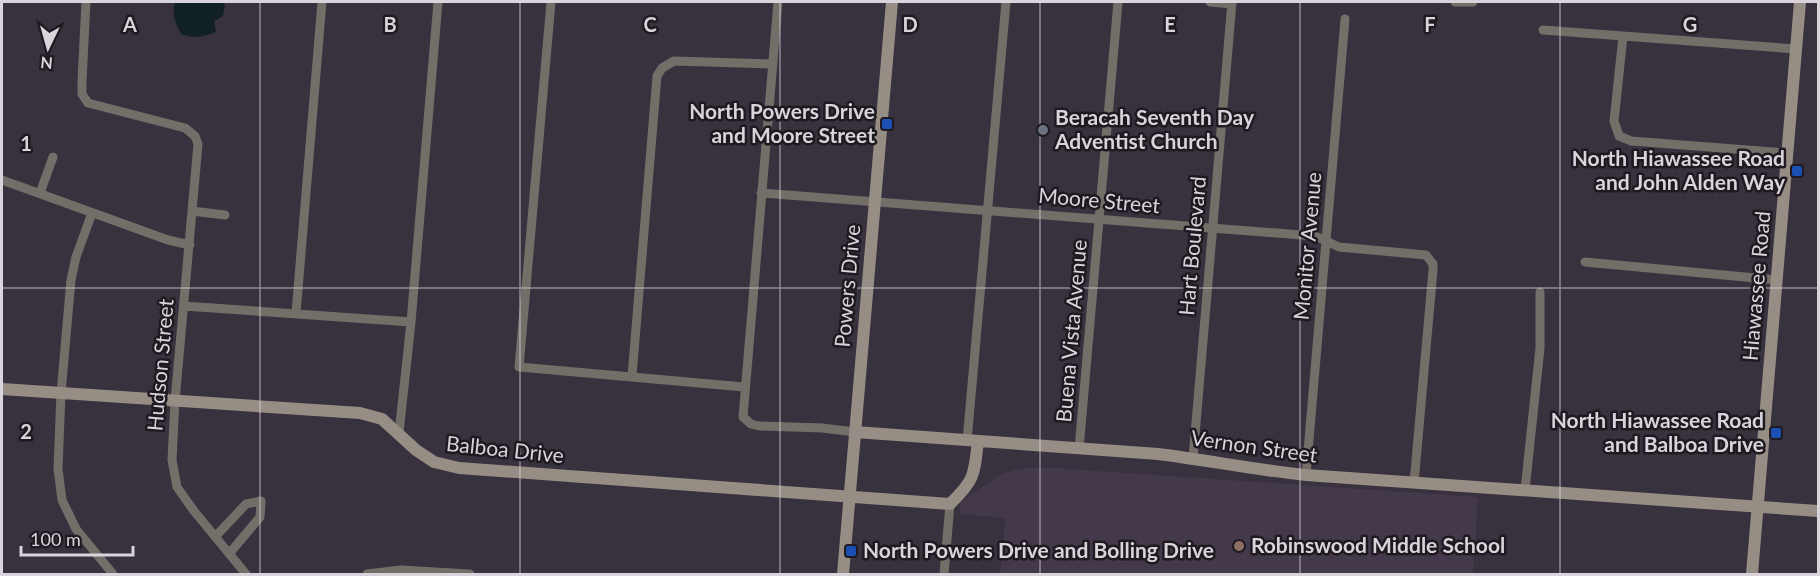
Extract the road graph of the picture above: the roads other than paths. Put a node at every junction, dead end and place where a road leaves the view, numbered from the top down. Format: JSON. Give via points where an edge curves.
{"nodes":[{"id":1,"x":86,"y":2,"type":"edge"},
{"id":2,"x":322,"y":2,"type":"edge"},
{"id":3,"x":438,"y":2,"type":"edge"},
{"id":4,"x":551,"y":2,"type":"edge"},
{"id":5,"x":778,"y":2,"type":"edge"},
{"id":6,"x":892,"y":2,"type":"edge"},
{"id":7,"x":1006,"y":2,"type":"edge"},
{"id":8,"x":1118,"y":2,"type":"edge"},
{"id":9,"x":1210,"y":2,"type":"edge"},
{"id":10,"x":1455,"y":2,"type":"edge"},
{"id":11,"x":1473,"y":2,"type":"edge"},
{"id":12,"x":1800,"y":2,"type":"edge"},
{"id":13,"x":1232,"y":3,"type":"edge"},
{"id":14,"x":1345,"y":19,"type":"dead end"},
{"id":15,"x":1543,"y":30,"type":"dead end"},
{"id":16,"x":1623,"y":36,"type":"junction"},
{"id":17,"x":1796,"y":49,"type":"junction"},
{"id":18,"x":773,"y":64,"type":"junction"},
{"id":19,"x":1787,"y":153,"type":"junction"},
{"id":20,"x":53,"y":156,"type":"dead end"},
{"id":21,"x":2,"y":180,"type":"edge"},
{"id":22,"x":40,"y":193,"type":"junction"},
{"id":23,"x":761,"y":193,"type":"junction"},
{"id":24,"x":875,"y":202,"type":"junction"},
{"id":25,"x":988,"y":210,"type":"junction"},
{"id":26,"x":192,"y":211,"type":"junction"},
{"id":27,"x":92,"y":213,"type":"junction"},
{"id":28,"x":225,"y":214,"type":"dead end"},
{"id":29,"x":1100,"y":219,"type":"junction"},
{"id":30,"x":1213,"y":229,"type":"junction"},
{"id":31,"x":1326,"y":241,"type":"junction"},
{"id":32,"x":190,"y":245,"type":"junction"},
{"id":33,"x":1585,"y":262,"type":"dead end"},
{"id":34,"x":1777,"y":279,"type":"junction"},
{"id":35,"x":1540,"y":292,"type":"dead end"},
{"id":36,"x":184,"y":306,"type":"junction"},
{"id":37,"x":296,"y":313,"type":"junction"},
{"id":38,"x":411,"y":322,"type":"junction"},
{"id":39,"x":632,"y":376,"type":"junction"},
{"id":40,"x":744,"y":387,"type":"junction"},
{"id":41,"x":2,"y":389,"type":"edge"},
{"id":42,"x":61,"y":393,"type":"junction"},
{"id":43,"x":175,"y":401,"type":"junction"},
{"id":44,"x":855,"y":432,"type":"junction"},
{"id":45,"x":399,"y":433,"type":"junction"},
{"id":46,"x":972,"y":441,"type":"junction"},
{"id":47,"x":1079,"y":449,"type":"junction"},
{"id":48,"x":1193,"y":458,"type":"junction"},
{"id":49,"x":1306,"y":475,"type":"junction"},
{"id":50,"x":1414,"y":483,"type":"junction"},
{"id":51,"x":1525,"y":490,"type":"junction"},
{"id":52,"x":849,"y":496,"type":"junction"},
{"id":53,"x":950,"y":504,"type":"junction"},
{"id":54,"x":1758,"y":506,"type":"junction"},
{"id":55,"x":1818,"y":511,"type":"edge"},
{"id":56,"x":215,"y":537,"type":"junction"},
{"id":57,"x":229,"y":554,"type":"junction"},
{"id":58,"x":113,"y":574,"type":"edge"},
{"id":59,"x":246,"y":574,"type":"edge"},
{"id":60,"x":367,"y":574,"type":"edge"},
{"id":61,"x":470,"y":574,"type":"edge"},
{"id":62,"x":843,"y":574,"type":"edge"},
{"id":63,"x":944,"y":574,"type":"edge"},
{"id":64,"x":1752,"y":574,"type":"edge"}],
"edges":[{"from":1,"to":26,"type":"street","name":"Hudson Street","via":[[82,94],[88,103],[178,126],[195,136],[198,150]]},
{"from":2,"to":37,"type":"street"},
{"from":3,"to":38,"type":"street"},
{"from":4,"to":39,"type":"street","via":[[519,367]]},
{"from":5,"to":18,"type":"street"},
{"from":6,"to":24,"type":"street","name":"Powers Drive"},
{"from":7,"to":25,"type":"street"},
{"from":8,"to":29,"type":"street","name":"Buena Vista Avenue"},
{"from":9,"to":13,"type":"street"},
{"from":10,"to":11,"type":"street"},
{"from":12,"to":17,"type":"street","name":"Hiawassee Road"},
{"from":13,"to":30,"type":"street","name":"Hart Boulevard"},
{"from":14,"to":31,"type":"street","name":"Monitor Avenue"},
{"from":15,"to":16,"type":"street"},
{"from":16,"to":17,"type":"street"},
{"from":16,"to":19,"type":"street","via":[[1614,121],[1619,136],[1631,141]]},
{"from":17,"to":19,"type":"street","name":"Hiawassee Road"},
{"from":18,"to":23,"type":"street"},
{"from":18,"to":39,"type":"street","via":[[674,61],[657,76]]},
{"from":19,"to":34,"type":"street","name":"Hiawassee Road"},
{"from":20,"to":22,"type":"street"},
{"from":21,"to":22,"type":"street"},
{"from":22,"to":27,"type":"street"},
{"from":23,"to":24,"type":"street","name":"Moore Street"},
{"from":23,"to":40,"type":"street"},
{"from":24,"to":25,"type":"street","name":"Moore Street"},
{"from":24,"to":44,"type":"street","name":"Powers Drive"},
{"from":25,"to":29,"type":"street","name":"Moore Street"},
{"from":25,"to":46,"type":"street"},
{"from":26,"to":28,"type":"street"},
{"from":26,"to":32,"type":"street","name":"Hudson Street"},
{"from":27,"to":32,"type":"street"},
{"from":27,"to":42,"type":"street","via":[[71,280]]},
{"from":29,"to":30,"type":"street","name":"Moore Street"},
{"from":29,"to":47,"type":"street","name":"Buena Vista Avenue"},
{"from":30,"to":31,"type":"street","name":"Moore Street","via":[[1315,236]]},
{"from":30,"to":48,"type":"street","name":"Hart Boulevard"},
{"from":31,"to":49,"type":"street","name":"Monitor Avenue"},
{"from":31,"to":50,"type":"street","name":"Moore Street","via":[[1339,247],[1431,258]]},
{"from":32,"to":36,"type":"street","name":"Hudson Street"},
{"from":33,"to":34,"type":"street"},
{"from":34,"to":54,"type":"street","name":"Hiawassee Road"},
{"from":35,"to":51,"type":"street","via":[[1540,348]]},
{"from":36,"to":37,"type":"street"},
{"from":36,"to":43,"type":"street","name":"Hudson Street"},
{"from":37,"to":38,"type":"street"},
{"from":38,"to":45,"type":"street"},
{"from":39,"to":40,"type":"street"},
{"from":40,"to":44,"type":"street","name":"Vernon Street","via":[[742,411],[747,421],[759,426]]},
{"from":41,"to":42,"type":"street","name":"Balboa Drive"},
{"from":42,"to":43,"type":"street","name":"Balboa Drive"},
{"from":42,"to":58,"type":"street","via":[[57,469],[62,500],[76,529]]},
{"from":43,"to":45,"type":"street","name":"Balboa Drive","via":[[360,413],[382,419]]},
{"from":43,"to":56,"type":"street","name":"Hudson Street","via":[[172,460],[177,487]]},
{"from":44,"to":46,"type":"street","name":"Vernon Street"},
{"from":44,"to":52,"type":"street","name":"Powers Drive"},
{"from":45,"to":52,"type":"street","name":"Balboa Drive","via":[[434,462],[459,468]]},
{"from":46,"to":47,"type":"street","name":"Vernon Street"},
{"from":46,"to":53,"type":"street","via":[[973,476]]},
{"from":47,"to":48,"type":"street","name":"Vernon Street"},
{"from":48,"to":49,"type":"street","name":"Vernon Street"},
{"from":49,"to":50,"type":"street","name":"Vernon Street"},
{"from":50,"to":51,"type":"street","name":"Vernon Street"},
{"from":51,"to":54,"type":"street","name":"Vernon Street"},
{"from":52,"to":53,"type":"street","name":"Balboa Drive"},
{"from":52,"to":62,"type":"street","name":"Powers Drive"},
{"from":53,"to":63,"type":"street"},
{"from":54,"to":55,"type":"street"},
{"from":54,"to":64,"type":"street","name":"Hiawassee Road"},
{"from":56,"to":57,"type":"street","name":"Hudson Street"},
{"from":56,"to":57,"type":"street","via":[[246,504],[261,501],[260,517]]},
{"from":57,"to":59,"type":"street","name":"Hudson Street"},
{"from":60,"to":61,"type":"street","via":[[401,570]]}]}
